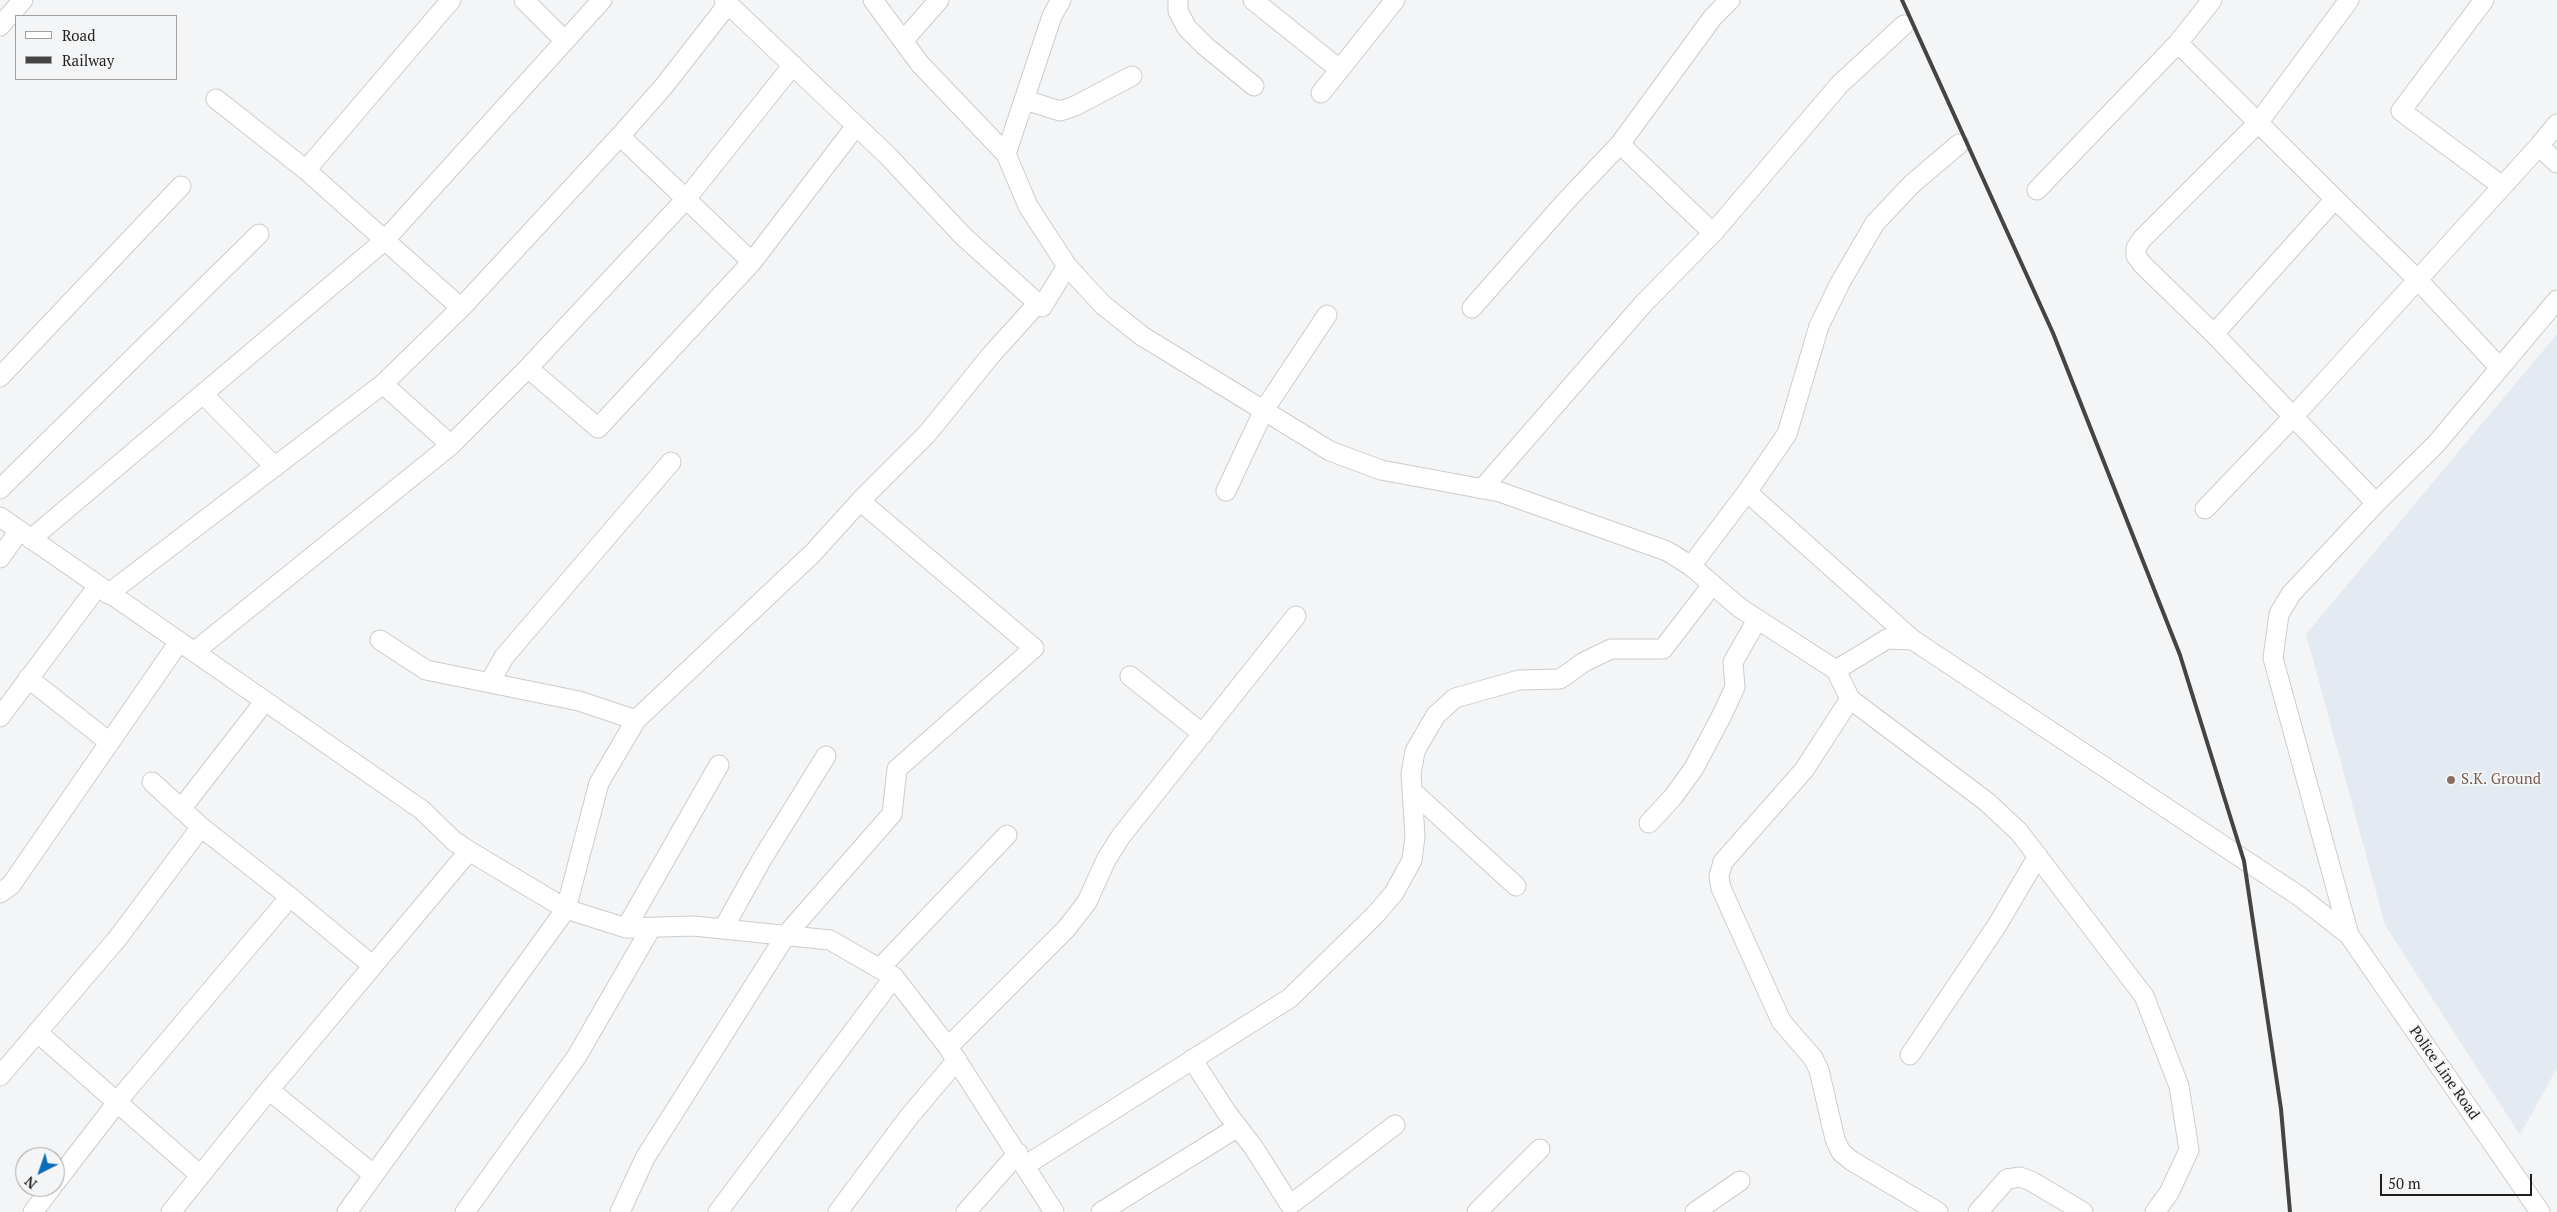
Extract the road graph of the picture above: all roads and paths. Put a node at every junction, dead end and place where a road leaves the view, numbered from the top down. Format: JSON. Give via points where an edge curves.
{"nodes":[{"id":1,"x":24,"y":0,"type":"edge"},
{"id":2,"x":524,"y":0,"type":"edge"},
{"id":3,"x":602,"y":0,"type":"edge"},
{"id":4,"x":874,"y":0,"type":"edge"},
{"id":5,"x":939,"y":0,"type":"edge"},
{"id":6,"x":1061,"y":0,"type":"edge"},
{"id":7,"x":1178,"y":0,"type":"edge"},
{"id":8,"x":1253,"y":0,"type":"edge"},
{"id":9,"x":1395,"y":0,"type":"edge"},
{"id":10,"x":1730,"y":0,"type":"edge"},
{"id":11,"x":2212,"y":0,"type":"edge"},
{"id":12,"x":2349,"y":0,"type":"edge"},
{"id":13,"x":2484,"y":0,"type":"edge"},
{"id":14,"x":446,"y":2,"type":"edge"},
{"id":15,"x":726,"y":2,"type":"edge"},
{"id":16,"x":1904,"y":25,"type":"dead end"},
{"id":17,"x":0,"y":26,"type":"edge"},
{"id":18,"x":565,"y":41,"type":"junction"},
{"id":19,"x":903,"y":41,"type":"junction"},
{"id":20,"x":2178,"y":43,"type":"junction"},
{"id":21,"x":793,"y":65,"type":"junction"},
{"id":22,"x":1339,"y":69,"type":"junction"},
{"id":23,"x":1132,"y":76,"type":"dead end"},
{"id":24,"x":1254,"y":86,"type":"dead end"},
{"id":25,"x":1321,"y":93,"type":"dead end"},
{"id":26,"x":216,"y":99,"type":"dead end"},
{"id":27,"x":1025,"y":100,"type":"junction"},
{"id":28,"x":2258,"y":123,"type":"junction"},
{"id":29,"x":2557,"y":124,"type":"edge"},
{"id":30,"x":856,"y":126,"type":"junction"},
{"id":31,"x":620,"y":136,"type":"junction"},
{"id":32,"x":1620,"y":144,"type":"junction"},
{"id":33,"x":1959,"y":144,"type":"dead end"},
{"id":34,"x":2539,"y":146,"type":"junction"},
{"id":35,"x":1006,"y":154,"type":"junction"},
{"id":36,"x":2557,"y":163,"type":"edge"},
{"id":37,"x":306,"y":170,"type":"junction"},
{"id":38,"x":181,"y":186,"type":"dead end"},
{"id":39,"x":2502,"y":186,"type":"junction"},
{"id":40,"x":2037,"y":190,"type":"dead end"},
{"id":41,"x":686,"y":199,"type":"junction"},
{"id":42,"x":2334,"y":199,"type":"junction"},
{"id":43,"x":1713,"y":233,"type":"junction"},
{"id":44,"x":259,"y":234,"type":"dead end"},
{"id":45,"x":384,"y":241,"type":"junction"},
{"id":46,"x":752,"y":262,"type":"junction"},
{"id":47,"x":1067,"y":266,"type":"junction"},
{"id":48,"x":2418,"y":280,"type":"junction"},
{"id":49,"x":2557,"y":300,"type":"edge"},
{"id":50,"x":1038,"y":303,"type":"junction"},
{"id":51,"x":461,"y":308,"type":"junction"},
{"id":52,"x":1472,"y":308,"type":"dead end"},
{"id":53,"x":1327,"y":315,"type":"dead end"},
{"id":54,"x":2214,"y":334,"type":"junction"},
{"id":55,"x":528,"y":368,"type":"junction"},
{"id":56,"x":2500,"y":368,"type":"junction"},
{"id":57,"x":0,"y":377,"type":"edge"},
{"id":58,"x":383,"y":384,"type":"junction"},
{"id":59,"x":203,"y":394,"type":"junction"},
{"id":60,"x":1264,"y":410,"type":"junction"},
{"id":61,"x":2293,"y":417,"type":"junction"},
{"id":62,"x":451,"y":445,"type":"junction"},
{"id":63,"x":671,"y":462,"type":"dead end"},
{"id":64,"x":275,"y":467,"type":"junction"},
{"id":65,"x":0,"y":489,"type":"edge"},
{"id":66,"x":1482,"y":489,"type":"junction"},
{"id":67,"x":1226,"y":491,"type":"dead end"},
{"id":68,"x":1747,"y":492,"type":"junction"},
{"id":69,"x":860,"y":501,"type":"junction"},
{"id":70,"x":2376,"y":503,"type":"junction"},
{"id":71,"x":2206,"y":509,"type":"dead end"},
{"id":72,"x":0,"y":518,"type":"edge"},
{"id":73,"x":25,"y":535,"type":"junction"},
{"id":74,"x":0,"y":558,"type":"edge"},
{"id":75,"x":1691,"y":566,"type":"junction"},
{"id":76,"x":1712,"y":585,"type":"junction"},
{"id":77,"x":103,"y":590,"type":"junction"},
{"id":78,"x":1296,"y":616,"type":"dead end"},
{"id":79,"x":1757,"y":620,"type":"junction"},
{"id":80,"x":380,"y":640,"type":"dead end"},
{"id":81,"x":1913,"y":640,"type":"junction"},
{"id":82,"x":186,"y":647,"type":"junction"},
{"id":83,"x":1836,"y":670,"type":"junction"},
{"id":84,"x":1130,"y":676,"type":"dead end"},
{"id":85,"x":28,"y":678,"type":"junction"},
{"id":86,"x":490,"y":682,"type":"junction"},
{"id":87,"x":1850,"y":699,"type":"junction"},
{"id":88,"x":265,"y":701,"type":"junction"},
{"id":89,"x":0,"y":717,"type":"edge"},
{"id":90,"x":636,"y":720,"type":"junction"},
{"id":91,"x":1203,"y":734,"type":"junction"},
{"id":92,"x":108,"y":742,"type":"junction"},
{"id":93,"x":826,"y":756,"type":"dead end"},
{"id":94,"x":719,"y":765,"type":"dead end"},
{"id":95,"x":152,"y":782,"type":"dead end"},
{"id":96,"x":1412,"y":791,"type":"junction"},
{"id":97,"x":181,"y":809,"type":"junction"},
{"id":98,"x":1649,"y":823,"type":"dead end"},
{"id":99,"x":201,"y":827,"type":"junction"},
{"id":100,"x":1007,"y":834,"type":"dead end"},
{"id":101,"x":469,"y":851,"type":"junction"},
{"id":102,"x":2038,"y":856,"type":"junction"},
{"id":103,"x":1516,"y":886,"type":"dead end"},
{"id":104,"x":0,"y":893,"type":"edge"},
{"id":105,"x":290,"y":897,"type":"junction"},
{"id":106,"x":566,"y":909,"type":"junction"},
{"id":107,"x":626,"y":928,"type":"junction"},
{"id":108,"x":651,"y":928,"type":"junction"},
{"id":109,"x":724,"y":929,"type":"junction"},
{"id":110,"x":786,"y":935,"type":"junction"},
{"id":111,"x":2349,"y":935,"type":"junction"},
{"id":112,"x":373,"y":966,"type":"junction"},
{"id":113,"x":887,"y":973,"type":"junction"},
{"id":114,"x":37,"y":1032,"type":"junction"},
{"id":115,"x":952,"y":1053,"type":"junction"},
{"id":116,"x":1910,"y":1054,"type":"dead end"},
{"id":117,"x":1192,"y":1059,"type":"junction"},
{"id":118,"x":0,"y":1076,"type":"edge"},
{"id":119,"x":269,"y":1090,"type":"junction"},
{"id":120,"x":117,"y":1102,"type":"junction"},
{"id":121,"x":1395,"y":1125,"type":"dead end"},
{"id":122,"x":1238,"y":1126,"type":"junction"},
{"id":123,"x":1540,"y":1149,"type":"dead end"},
{"id":124,"x":1022,"y":1159,"type":"junction"},
{"id":125,"x":65,"y":1170,"type":"edge"},
{"id":126,"x":200,"y":1175,"type":"junction"},
{"id":127,"x":374,"y":1175,"type":"junction"},
{"id":128,"x":1740,"y":1181,"type":"dead end"},
{"id":129,"x":44,"y":1197,"type":"edge"},
{"id":130,"x":1717,"y":1206,"type":"edge"},
{"id":131,"x":33,"y":1212,"type":"edge"},
{"id":132,"x":170,"y":1212,"type":"edge"},
{"id":133,"x":347,"y":1212,"type":"edge"},
{"id":134,"x":465,"y":1212,"type":"edge"},
{"id":135,"x":620,"y":1212,"type":"edge"},
{"id":136,"x":718,"y":1212,"type":"edge"},
{"id":137,"x":838,"y":1212,"type":"edge"},
{"id":138,"x":966,"y":1212,"type":"edge"},
{"id":139,"x":1054,"y":1212,"type":"edge"},
{"id":140,"x":1101,"y":1212,"type":"edge"},
{"id":141,"x":1476,"y":1212,"type":"edge"},
{"id":142,"x":1695,"y":1212,"type":"edge"},
{"id":143,"x":1938,"y":1212,"type":"edge"},
{"id":144,"x":1978,"y":1212,"type":"edge"},
{"id":145,"x":2083,"y":1212,"type":"edge"},
{"id":146,"x":2156,"y":1212,"type":"edge"},
{"id":147,"x":2540,"y":1212,"type":"edge"}],
"edges":[{"from":1,"to":17,"type":"street"},
{"from":2,"to":18,"type":"street"},
{"from":3,"to":18,"type":"street"},
{"from":4,"to":19,"type":"street"},
{"from":5,"to":19,"type":"street"},
{"from":6,"to":27,"type":"street","via":[[1052,16]]},
{"from":7,"to":24,"type":"street","via":[[1178,11],[1187,28]]},
{"from":8,"to":22,"type":"street"},
{"from":9,"to":22,"type":"street"},
{"from":10,"to":32,"type":"street","via":[[1713,17]]},
{"from":11,"to":20,"type":"street"},
{"from":12,"to":28,"type":"street"},
{"from":13,"to":39,"type":"street","via":[[2401,111]]},
{"from":14,"to":37,"type":"street"},
{"from":15,"to":21,"type":"street"},
{"from":15,"to":31,"type":"street","via":[[664,86]]},
{"from":16,"to":43,"type":"street","via":[[1840,84]]},
{"from":18,"to":45,"type":"street"},
{"from":19,"to":35,"type":"street","via":[[920,64]]},
{"from":20,"to":28,"type":"street"},
{"from":20,"to":40,"type":"street"},
{"from":21,"to":30,"type":"street"},
{"from":21,"to":41,"type":"street"},
{"from":22,"to":25,"type":"street"},
{"from":23,"to":27,"type":"street","via":[[1060,111]]},
{"from":26,"to":37,"type":"street"},
{"from":27,"to":35,"type":"street"},
{"from":28,"to":42,"type":"street"},
{"from":28,"to":54,"type":"street","via":[[2136,248],[2136,256],[2143,266]]},
{"from":29,"to":34,"type":"street"},
{"from":30,"to":46,"type":"street"},
{"from":30,"to":50,"type":"street","via":[[964,236]]},
{"from":31,"to":41,"type":"street"},
{"from":31,"to":51,"type":"street"},
{"from":32,"to":43,"type":"street"},
{"from":32,"to":52,"type":"street"},
{"from":33,"to":68,"type":"street","via":[[1912,184],[1875,223],[1819,326],[1787,434]]},
{"from":34,"to":36,"type":"street"},
{"from":34,"to":39,"type":"street"},
{"from":35,"to":47,"type":"street","via":[[1028,206]]},
{"from":37,"to":45,"type":"street"},
{"from":38,"to":57,"type":"street"},
{"from":39,"to":48,"type":"street"},
{"from":41,"to":46,"type":"street"},
{"from":41,"to":55,"type":"street"},
{"from":42,"to":48,"type":"street"},
{"from":42,"to":54,"type":"street"},
{"from":43,"to":66,"type":"street","via":[[1644,303]]},
{"from":44,"to":65,"type":"street"},
{"from":45,"to":51,"type":"street"},
{"from":45,"to":59,"type":"street"},
{"from":46,"to":55,"type":"street","via":[[598,428]]},
{"from":47,"to":50,"type":"street","via":[[1042,307]]},
{"from":47,"to":60,"type":"street","via":[[1103,305],[1142,336]]},
{"from":48,"to":56,"type":"street"},
{"from":48,"to":61,"type":"street"},
{"from":49,"to":56,"type":"street"},
{"from":50,"to":69,"type":"street","via":[[927,434]]},
{"from":51,"to":58,"type":"street"},
{"from":53,"to":60,"type":"street"},
{"from":54,"to":61,"type":"street"},
{"from":55,"to":62,"type":"street"},
{"from":56,"to":70,"type":"street","via":[[2436,444]]},
{"from":58,"to":62,"type":"street"},
{"from":58,"to":64,"type":"street"},
{"from":59,"to":64,"type":"street"},
{"from":59,"to":73,"type":"street"},
{"from":60,"to":66,"type":"street","via":[[1330,451],[1381,470]]},
{"from":60,"to":67,"type":"street"},
{"from":61,"to":70,"type":"street"},
{"from":61,"to":71,"type":"street"},
{"from":62,"to":82,"type":"street"},
{"from":63,"to":86,"type":"street","via":[[504,657]]},
{"from":64,"to":77,"type":"street"},
{"from":66,"to":75,"type":"street","via":[[1500,492],[1667,551]]},
{"from":68,"to":75,"type":"street"},
{"from":68,"to":81,"type":"street"},
{"from":69,"to":90,"type":"street","via":[[813,553]]},
{"from":69,"to":110,"type":"street","via":[[1034,648],[896,769],[892,814]]},
{"from":70,"to":111,"type":"street","via":[[2291,594],[2279,614],[2273,658]]},
{"from":72,"to":73,"type":"street"},
{"from":73,"to":74,"type":"street"},
{"from":73,"to":77,"type":"street"},
{"from":75,"to":76,"type":"street"},
{"from":76,"to":79,"type":"street"},
{"from":76,"to":96,"type":"street","via":[[1664,648],[1611,649],[1560,679],[1519,680],[1456,698],[1436,715],[1415,751]]},
{"from":77,"to":82,"type":"street"},
{"from":77,"to":85,"type":"street"},
{"from":78,"to":91,"type":"street"},
{"from":79,"to":83,"type":"street"},
{"from":79,"to":98,"type":"street","via":[[1733,662],[1735,687],[1694,768]]},
{"from":80,"to":86,"type":"street","via":[[426,670]]},
{"from":81,"to":83,"type":"street","via":[[1887,639]]},
{"from":81,"to":111,"type":"street","via":[[2299,896]]},
{"from":82,"to":88,"type":"street"},
{"from":82,"to":92,"type":"street"},
{"from":83,"to":87,"type":"street"},
{"from":84,"to":91,"type":"street"},
{"from":85,"to":89,"type":"street"},
{"from":85,"to":92,"type":"street"},
{"from":86,"to":90,"type":"street","via":[[579,701]]},
{"from":87,"to":102,"type":"street","via":[[1987,802],[2019,832]]},
{"from":87,"to":143,"type":"street","via":[[1804,770],[1723,862],[1719,876],[1721,888],[1781,1022],[1813,1058],[1819,1070],[1834,1138],[1841,1152]]},
{"from":88,"to":97,"type":"street"},
{"from":88,"to":101,"type":"street","via":[[422,810]]},
{"from":90,"to":106,"type":"street","via":[[599,783]]},
{"from":91,"to":115,"type":"street","via":[[1121,836],[1086,902],[1066,929]]},
{"from":92,"to":104,"type":"street","via":[[11,885]]},
{"from":93,"to":109,"type":"street","via":[[762,859]]},
{"from":94,"to":107,"type":"street"},
{"from":95,"to":97,"type":"street"},
{"from":96,"to":103,"type":"street"},
{"from":96,"to":117,"type":"street","via":[[1415,836],[1412,860],[1394,893],[1290,998]]},
{"from":97,"to":99,"type":"street"},
{"from":99,"to":105,"type":"street"},
{"from":99,"to":114,"type":"street","via":[[116,939]]},
{"from":100,"to":113,"type":"street"},
{"from":101,"to":106,"type":"street"},
{"from":101,"to":112,"type":"street"},
{"from":102,"to":116,"type":"street","via":[[1996,926]]},
{"from":102,"to":146,"type":"street","via":[[2144,996],[2179,1086],[2189,1150],[2169,1194]]},
{"from":105,"to":112,"type":"street"},
{"from":105,"to":120,"type":"street"},
{"from":106,"to":107,"type":"street"},
{"from":106,"to":127,"type":"street"},
{"from":107,"to":108,"type":"street"},
{"from":108,"to":109,"type":"street","via":[[694,926]]},
{"from":108,"to":134,"type":"street","via":[[576,1056]]},
{"from":109,"to":110,"type":"street"},
{"from":110,"to":113,"type":"street","via":[[830,940]]},
{"from":110,"to":135,"type":"street","via":[[644,1158]]},
{"from":111,"to":147,"type":"street","name":"Police Line Road"},
{"from":112,"to":119,"type":"street"},
{"from":113,"to":115,"type":"street"},
{"from":113,"to":136,"type":"street"},
{"from":114,"to":118,"type":"street"},
{"from":114,"to":120,"type":"street"},
{"from":115,"to":124,"type":"street"},
{"from":115,"to":137,"type":"street"},
{"from":117,"to":122,"type":"street"},
{"from":117,"to":124,"type":"street"},
{"from":119,"to":126,"type":"street"},
{"from":119,"to":127,"type":"street"},
{"from":120,"to":125,"type":"street"},
{"from":120,"to":126,"type":"street"},
{"from":121,"to":122,"type":"street","via":[[1290,1205]]},
{"from":122,"to":140,"type":"street"},
{"from":123,"to":141,"type":"street"},
{"from":124,"to":138,"type":"street"},
{"from":124,"to":139,"type":"street"},
{"from":126,"to":132,"type":"street"},
{"from":127,"to":133,"type":"street"},
{"from":128,"to":130,"type":"street"},
{"from":129,"to":131,"type":"street"},
{"from":130,"to":142,"type":"street"},
{"from":144,"to":145,"type":"street","via":[[2007,1179],[2020,1177]]}]}
